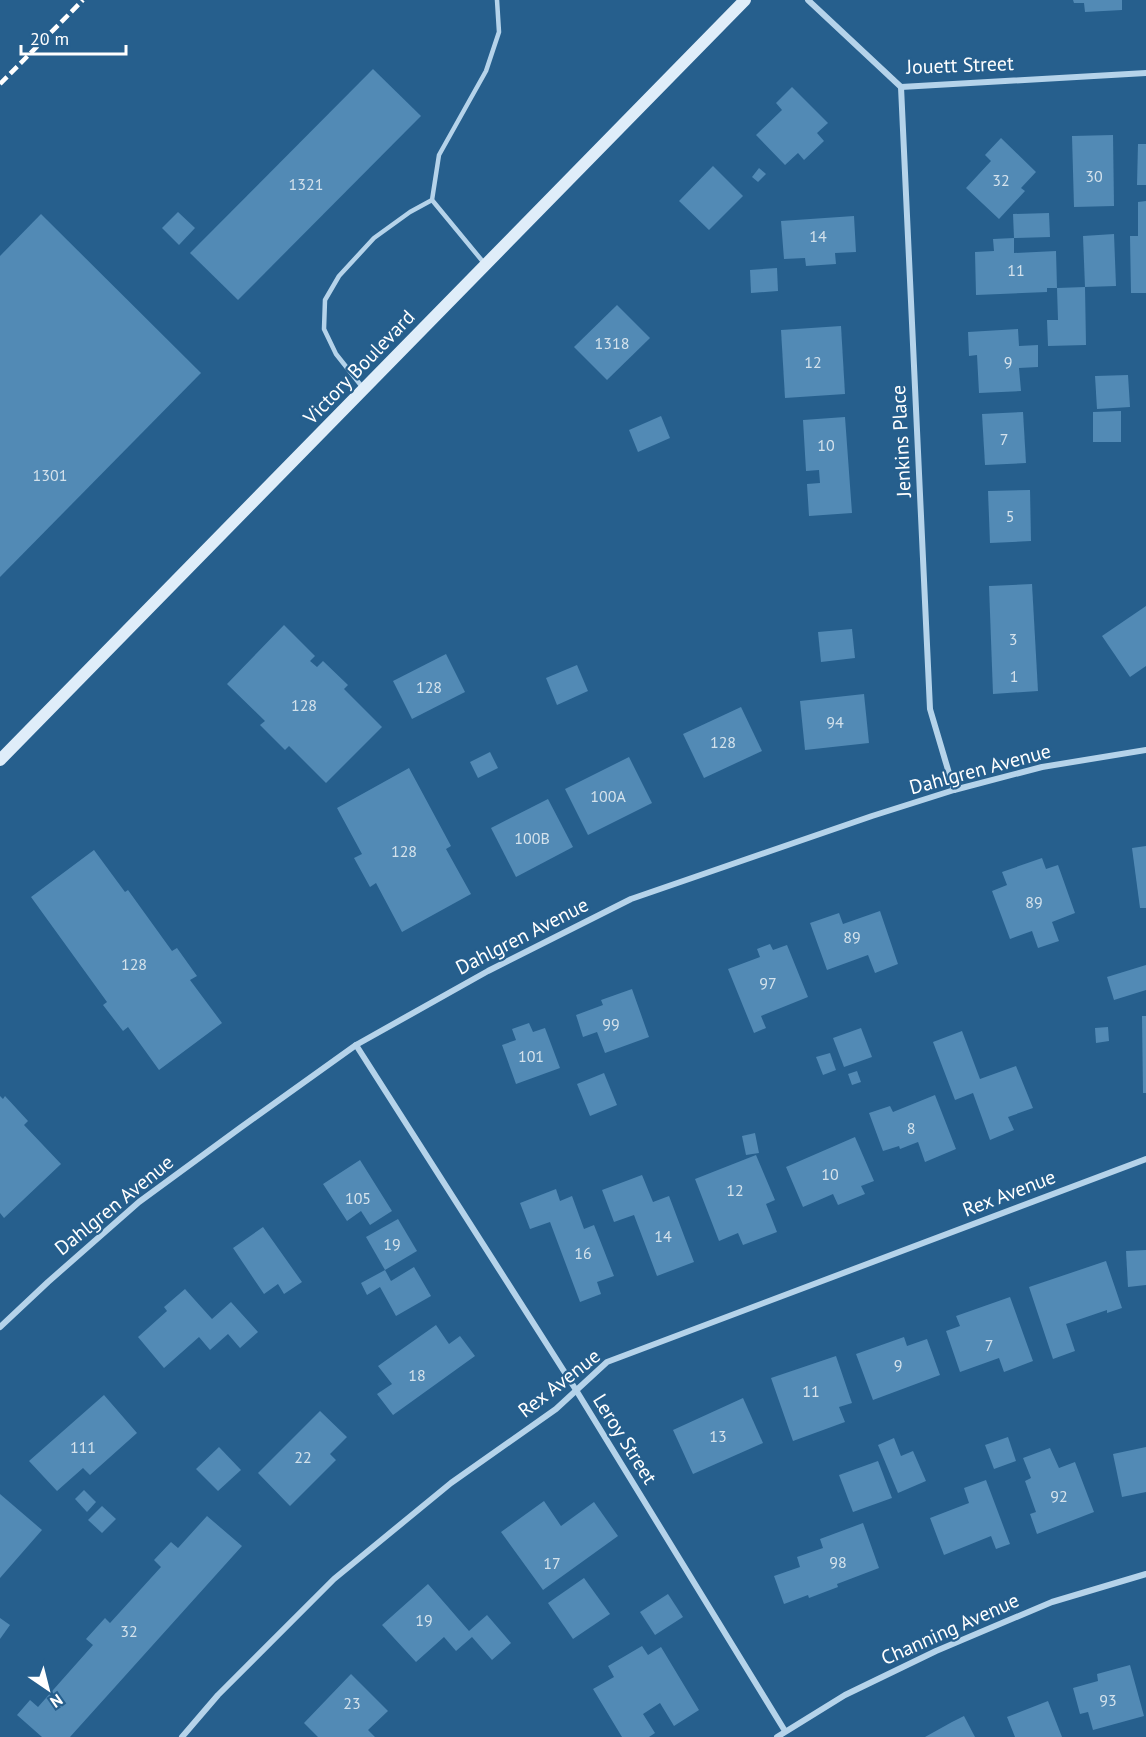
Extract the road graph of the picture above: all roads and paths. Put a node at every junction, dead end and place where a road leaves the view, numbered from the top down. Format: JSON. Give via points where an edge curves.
{"nodes":[{"id":1,"x":497,"y":0,"type":"edge"},
{"id":2,"x":745,"y":0,"type":"edge"},
{"id":3,"x":808,"y":0,"type":"edge"},
{"id":4,"x":1146,"y":73,"type":"edge"},
{"id":5,"x":902,"y":87,"type":"junction"},
{"id":6,"x":432,"y":200,"type":"junction"},
{"id":7,"x":486,"y":265,"type":"junction"},
{"id":8,"x":364,"y":389,"type":"junction"},
{"id":9,"x":1146,"y":750,"type":"edge"},
{"id":10,"x":0,"y":760,"type":"edge"},
{"id":11,"x":954,"y":789,"type":"junction"},
{"id":12,"x":356,"y":1045,"type":"junction"},
{"id":13,"x":1146,"y":1159,"type":"edge"},
{"id":14,"x":0,"y":1327,"type":"edge"},
{"id":15,"x":576,"y":1390,"type":"junction"},
{"id":16,"x":1146,"y":1574,"type":"edge"},
{"id":17,"x":785,"y":1731,"type":"junction"},
{"id":18,"x":182,"y":1737,"type":"edge"},
{"id":19,"x":777,"y":1737,"type":"edge"}],
"edges":[{"from":1,"to":6,"type":"lane","via":[[499,32],[486,71],[439,155]]},
{"from":2,"to":7,"type":"main road","name":"Victory Boulevard"},
{"from":3,"to":5,"type":"street","name":"Jouett Street"},
{"from":4,"to":5,"type":"street","name":"Jouett Street"},
{"from":5,"to":11,"type":"street","name":"Jenkins Place","via":[[930,709]]},
{"from":6,"to":7,"type":"lane"},
{"from":6,"to":8,"type":"lane","via":[[374,238],[339,276],[325,300],[324,328],[336,354]]},
{"from":7,"to":8,"type":"main road","name":"Victory Boulevard"},
{"from":8,"to":10,"type":"main road","name":"Victory Boulevard"},
{"from":9,"to":11,"type":"street","name":"Dahlgren Avenue","via":[[1042,767]]},
{"from":11,"to":12,"type":"street","name":"Dahlgren Avenue","via":[[631,899],[488,970]]},
{"from":12,"to":14,"type":"street","name":"Dahlgren Avenue","via":[[139,1202]]},
{"from":12,"to":15,"type":"street","name":"Leroy Street"},
{"from":13,"to":15,"type":"street","name":"Rex Avenue","via":[[607,1362]]},
{"from":15,"to":17,"type":"street","name":"Leroy Street"},
{"from":15,"to":18,"type":"street","name":"Rex Avenue","via":[[556,1409],[451,1482],[334,1579],[218,1695]]},
{"from":16,"to":17,"type":"street","name":"Channing Avenue","via":[[1052,1602],[936,1651],[845,1695]]},
{"from":17,"to":19,"type":"street","name":"Channing Avenue"}]}
